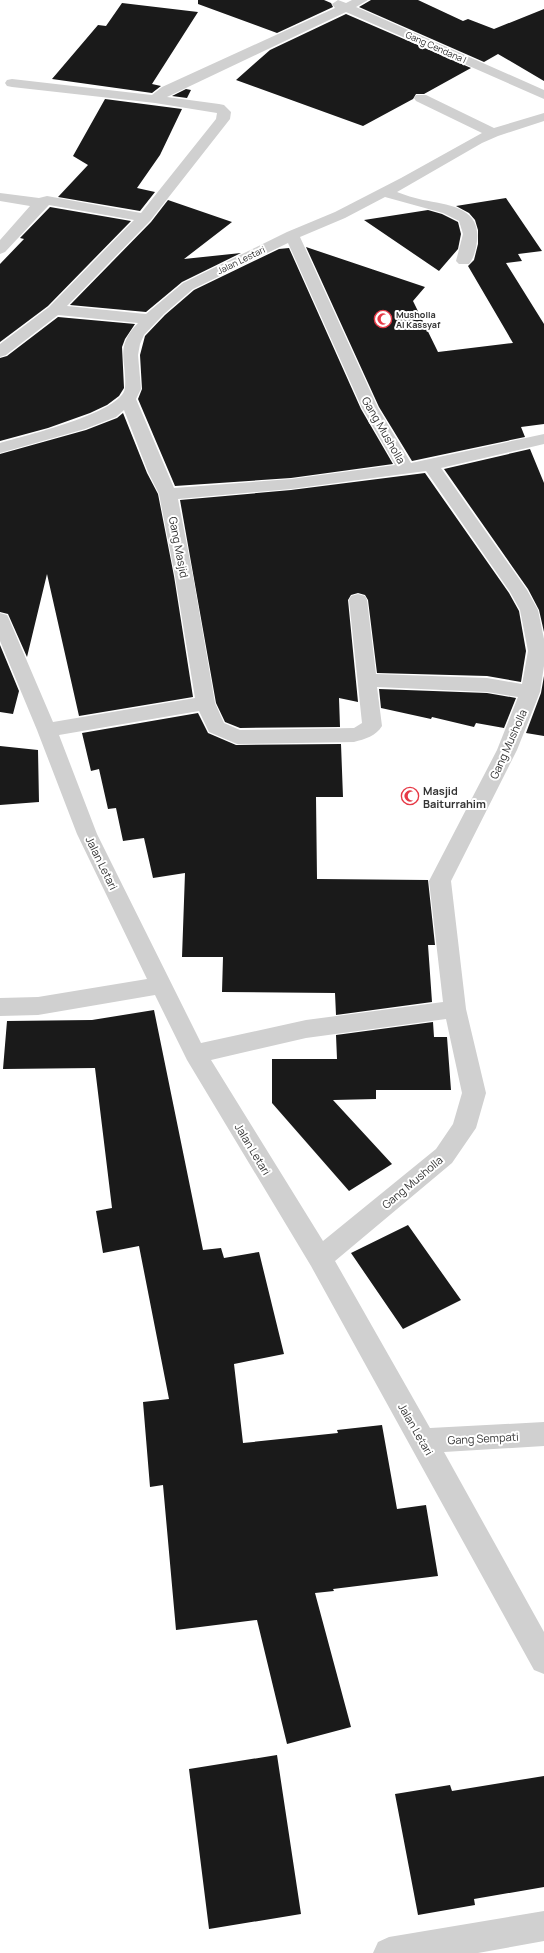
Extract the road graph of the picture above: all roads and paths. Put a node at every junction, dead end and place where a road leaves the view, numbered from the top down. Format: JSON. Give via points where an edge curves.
{"nodes":[{"id":1,"x":328,"y":0,"type":"edge"},
{"id":2,"x":362,"y":0,"type":"edge"},
{"id":3,"x":347,"y":8,"type":"junction"},
{"id":4,"x":12,"y":83,"type":"dead end"},
{"id":5,"x":544,"y":95,"type":"edge"},
{"id":6,"x":421,"y":98,"type":"dead end"},
{"id":7,"x":155,"y":99,"type":"junction"},
{"id":8,"x":544,"y":117,"type":"edge"},
{"id":9,"x":492,"y":133,"type":"junction"},
{"id":10,"x":384,"y":192,"type":"junction"},
{"id":11,"x":0,"y":197,"type":"edge"},
{"id":12,"x":41,"y":202,"type":"junction"},
{"id":13,"x":145,"y":218,"type":"junction"},
{"id":14,"x":292,"y":235,"type":"junction"},
{"id":15,"x":0,"y":249,"type":"edge"},
{"id":16,"x":464,"y":261,"type":"dead end"},
{"id":17,"x":55,"y":310,"type":"junction"},
{"id":18,"x":150,"y":319,"type":"junction"},
{"id":19,"x":0,"y":352,"type":"edge"},
{"id":20,"x":128,"y":399,"type":"junction"},
{"id":21,"x":544,"y":439,"type":"edge"},
{"id":22,"x":0,"y":448,"type":"edge"},
{"id":23,"x":430,"y":465,"type":"junction"},
{"id":24,"x":406,"y":469,"type":"junction"},
{"id":25,"x":168,"y":494,"type":"junction"},
{"id":26,"x":358,"y":600,"type":"dead end"},
{"id":27,"x":0,"y":619,"type":"edge"},
{"id":28,"x":367,"y":680,"type":"junction"},
{"id":29,"x":530,"y":692,"type":"junction"},
{"id":30,"x":205,"y":702,"type":"junction"},
{"id":31,"x":47,"y":730,"type":"junction"},
{"id":32,"x":162,"y":985,"type":"junction"},
{"id":33,"x":0,"y":1007,"type":"edge"},
{"id":34,"x":455,"y":1009,"type":"junction"},
{"id":35,"x":195,"y":1054,"type":"junction"},
{"id":36,"x":320,"y":1258,"type":"junction"},
{"id":37,"x":544,"y":1434,"type":"edge"},
{"id":38,"x":423,"y":1441,"type":"junction"},
{"id":39,"x":544,"y":1660,"type":"edge"},
{"id":40,"x":544,"y":1926,"type":"edge"},
{"id":41,"x":389,"y":1953,"type":"edge"}],
"edges":[{"from":1,"to":3,"type":"street","name":"Gang Cendana I"},
{"from":2,"to":3,"type":"street"},
{"from":3,"to":5,"type":"street","name":"Gang Cendana I"},
{"from":3,"to":7,"type":"street","via":[[167,90]]},
{"from":4,"to":7,"type":"street"},
{"from":6,"to":9,"type":"street"},
{"from":7,"to":13,"type":"street","via":[[219,108],[224,112],[223,118]]},
{"from":8,"to":9,"type":"street","name":"Jalan Lestari"},
{"from":9,"to":10,"type":"street","name":"Jalan Lestari"},
{"from":10,"to":14,"type":"street","name":"Jalan Lestari","via":[[340,215]]},
{"from":10,"to":16,"type":"street","via":[[406,200],[444,207],[461,215],[468,222],[471,236]]},
{"from":11,"to":12,"type":"street"},
{"from":12,"to":13,"type":"street","via":[[54,200]]},
{"from":12,"to":15,"type":"street"},
{"from":13,"to":17,"type":"street"},
{"from":14,"to":18,"type":"street","name":"Jalan Lestari","via":[[188,286]]},
{"from":14,"to":24,"type":"street","name":"Gang Musholla","via":[[370,408]]},
{"from":17,"to":18,"type":"street"},
{"from":17,"to":19,"type":"street"},
{"from":18,"to":20,"type":"street","name":"Jalan Lestari","via":[[136,333],[132,344],[130,355],[133,389]]},
{"from":20,"to":22,"type":"street","via":[[110,413],[79,425]]},
{"from":20,"to":25,"type":"street","name":"Gang Masjid"},
{"from":21,"to":23,"type":"street"},
{"from":23,"to":24,"type":"street","name":"Gang Musholla"},
{"from":23,"to":29,"type":"street","name":"Gang Musholla","via":[[518,590],[529,610],[537,651]]},
{"from":24,"to":25,"type":"street","via":[[291,484]]},
{"from":25,"to":30,"type":"street","name":"Gang Masjid"},
{"from":26,"to":28,"type":"street"},
{"from":27,"to":31,"type":"street","name":"Jalan Letari"},
{"from":28,"to":29,"type":"street","via":[[487,685]]},
{"from":28,"to":30,"type":"street","name":"Gang Masjid","via":[[372,726],[361,734],[354,735],[237,737],[216,727]]},
{"from":29,"to":34,"type":"street","name":"Gang Musholla","via":[[507,750],[440,881]]},
{"from":30,"to":31,"type":"street"},
{"from":31,"to":32,"type":"street","name":"Jalan Letari","via":[[87,834]]},
{"from":32,"to":33,"type":"street","via":[[38,1006]]},
{"from":32,"to":35,"type":"street","name":"Jalan Letari"},
{"from":34,"to":35,"type":"street","via":[[306,1029]]},
{"from":34,"to":36,"type":"street","name":"Gang Musholla","via":[[474,1093],[464,1128],[444,1156]]},
{"from":35,"to":36,"type":"street","name":"Jalan Letari"},
{"from":36,"to":38,"type":"street","name":"Jalan Letari"},
{"from":37,"to":38,"type":"street","name":"Gang Sempati"},
{"from":38,"to":39,"type":"street","name":"Jalan Letari"},
{"from":40,"to":41,"type":"street"}]}
